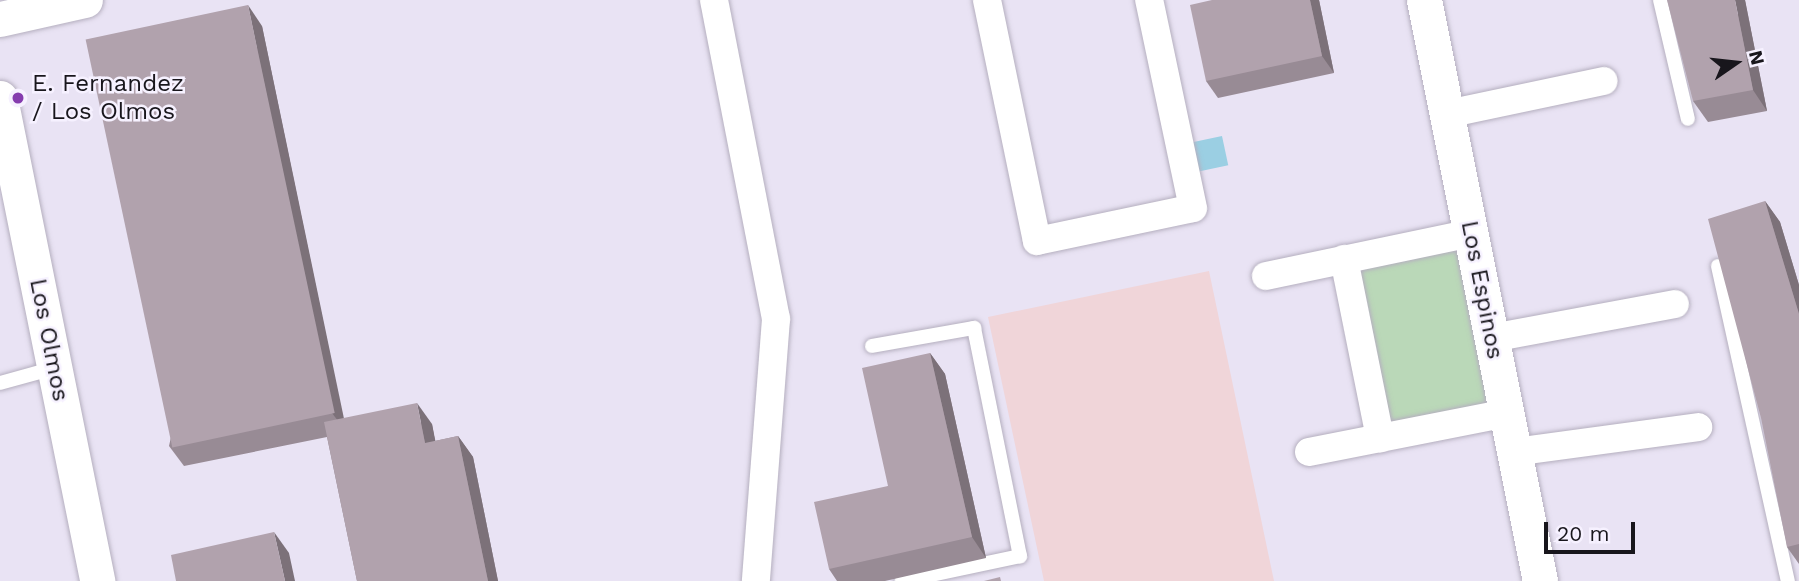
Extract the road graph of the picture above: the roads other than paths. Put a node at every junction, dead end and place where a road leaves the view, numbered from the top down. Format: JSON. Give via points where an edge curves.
{"nodes":[{"id":1,"x":85,"y":0,"type":"edge"},
{"id":2,"x":714,"y":0,"type":"edge"},
{"id":3,"x":987,"y":0,"type":"edge"},
{"id":4,"x":1149,"y":0,"type":"edge"},
{"id":5,"x":1424,"y":0,"type":"edge"},
{"id":6,"x":1660,"y":0,"type":"edge"},
{"id":7,"x":0,"y":19,"type":"edge"},
{"id":8,"x":1604,"y":81,"type":"dead end"},
{"id":9,"x":0,"y":98,"type":"edge"},
{"id":10,"x":1447,"y":114,"type":"junction"},
{"id":11,"x":1688,"y":119,"type":"dead end"},
{"id":12,"x":1471,"y":233,"type":"junction"},
{"id":13,"x":1344,"y":259,"type":"junction"},
{"id":14,"x":1718,"y":266,"type":"edge"},
{"id":15,"x":1266,"y":276,"type":"dead end"},
{"id":16,"x":1675,"y":304,"type":"dead end"},
{"id":17,"x":1492,"y":338,"type":"junction"},
{"id":18,"x":872,"y":346,"type":"dead end"},
{"id":19,"x":54,"y":368,"type":"junction"},
{"id":20,"x":3,"y":378,"type":"edge"},
{"id":21,"x":1507,"y":413,"type":"junction"},
{"id":22,"x":1698,"y":427,"type":"dead end"},
{"id":23,"x":1380,"y":438,"type":"junction"},
{"id":24,"x":1309,"y":452,"type":"dead end"},
{"id":25,"x":1514,"y":452,"type":"junction"},
{"id":26,"x":97,"y":581,"type":"edge"},
{"id":27,"x":756,"y":581,"type":"edge"},
{"id":28,"x":902,"y":581,"type":"edge"},
{"id":29,"x":1540,"y":581,"type":"edge"},
{"id":30,"x":1788,"y":581,"type":"edge"}],
"edges":[{"from":1,"to":7,"type":"street"},
{"from":2,"to":27,"type":"street","via":[[776,318]]},
{"from":3,"to":4,"type":"street","via":[[1037,241],[1193,208]]},
{"from":5,"to":10,"type":"street","name":"Los Espinos"},
{"from":6,"to":11,"type":"lane"},
{"from":8,"to":10,"type":"street"},
{"from":9,"to":19,"type":"street","name":"Los Olmos"},
{"from":10,"to":12,"type":"street","name":"Los Espinos"},
{"from":12,"to":13,"type":"street"},
{"from":12,"to":17,"type":"street","name":"Los Espinos"},
{"from":13,"to":15,"type":"street"},
{"from":13,"to":23,"type":"street"},
{"from":14,"to":30,"type":"lane"},
{"from":16,"to":17,"type":"street"},
{"from":17,"to":21,"type":"street","name":"Los Espinos"},
{"from":18,"to":28,"type":"lane","via":[[974,328],[1020,556]]},
{"from":19,"to":20,"type":"lane"},
{"from":19,"to":26,"type":"street","name":"Los Olmos"},
{"from":21,"to":23,"type":"street"},
{"from":21,"to":25,"type":"street","name":"Los Espinos"},
{"from":22,"to":25,"type":"street"},
{"from":23,"to":24,"type":"street"},
{"from":25,"to":29,"type":"street","name":"Los Espinos"}]}
